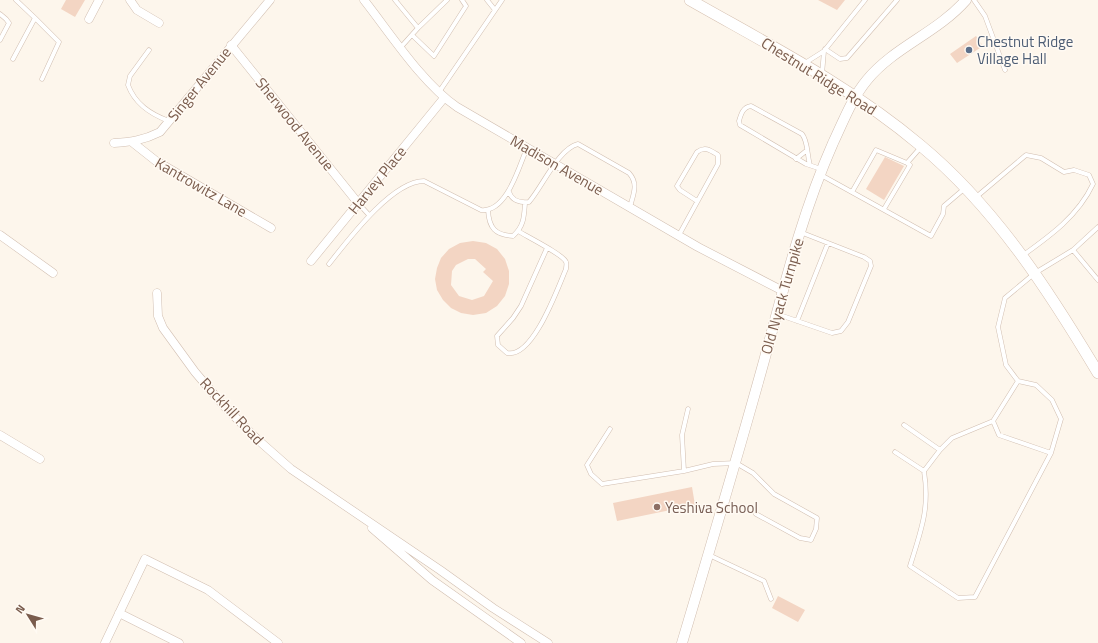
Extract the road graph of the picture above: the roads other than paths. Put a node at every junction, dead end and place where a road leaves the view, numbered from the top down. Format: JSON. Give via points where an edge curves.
{"nodes":[{"id":1,"x":16,"y":0,"type":"edge"},
{"id":2,"x":99,"y":0,"type":"edge"},
{"id":3,"x":130,"y":0,"type":"edge"},
{"id":4,"x":270,"y":0,"type":"edge"},
{"id":5,"x":364,"y":0,"type":"edge"},
{"id":6,"x":395,"y":0,"type":"edge"},
{"id":7,"x":447,"y":0,"type":"edge"},
{"id":8,"x":462,"y":0,"type":"edge"},
{"id":9,"x":487,"y":0,"type":"edge"},
{"id":10,"x":502,"y":0,"type":"edge"},
{"id":11,"x":690,"y":0,"type":"edge"},
{"id":12,"x":865,"y":0,"type":"edge"},
{"id":13,"x":897,"y":0,"type":"edge"},
{"id":14,"x":966,"y":0,"type":"edge"},
{"id":15,"x":974,"y":0,"type":"edge"},
{"id":16,"x":494,"y":10,"type":"junction"},
{"id":17,"x":0,"y":14,"type":"edge"},
{"id":18,"x":35,"y":18,"type":"junction"},
{"id":19,"x":89,"y":19,"type":"dead end"},
{"id":20,"x":159,"y":24,"type":"dead end"},
{"id":21,"x":418,"y":28,"type":"junction"},
{"id":22,"x":412,"y":34,"type":"junction"},
{"id":23,"x":0,"y":40,"type":"edge"},
{"id":24,"x":231,"y":45,"type":"junction"},
{"id":25,"x":401,"y":47,"type":"junction"},
{"id":26,"x":149,"y":50,"type":"dead end"},
{"id":27,"x":824,"y":50,"type":"junction"},
{"id":28,"x":13,"y":59,"type":"dead end"},
{"id":29,"x":804,"y":64,"type":"junction"},
{"id":30,"x":1005,"y":70,"type":"dead end"},
{"id":31,"x":822,"y":74,"type":"junction"},
{"id":32,"x":42,"y":79,"type":"dead end"},
{"id":33,"x":441,"y":95,"type":"junction"},
{"id":34,"x":856,"y":96,"type":"junction"},
{"id":35,"x":169,"y":121,"type":"junction"},
{"id":36,"x":132,"y":142,"type":"junction"},
{"id":37,"x":114,"y":143,"type":"dead end"},
{"id":38,"x":921,"y":146,"type":"junction"},
{"id":39,"x":527,"y":148,"type":"junction"},
{"id":40,"x":806,"y":151,"type":"junction"},
{"id":41,"x":796,"y":159,"type":"junction"},
{"id":42,"x":907,"y":163,"type":"junction"},
{"id":43,"x":555,"y":164,"type":"junction"},
{"id":44,"x":810,"y":165,"type":"junction"},
{"id":45,"x":820,"y":172,"type":"junction"},
{"id":46,"x":965,"y":189,"type":"junction"},
{"id":47,"x":509,"y":192,"type":"junction"},
{"id":48,"x":852,"y":192,"type":"junction"},
{"id":49,"x":975,"y":199,"type":"junction"},
{"id":50,"x":698,"y":201,"type":"junction"},
{"id":51,"x":527,"y":202,"type":"junction"},
{"id":52,"x":358,"y":203,"type":"junction"},
{"id":53,"x":630,"y":207,"type":"junction"},
{"id":54,"x":488,"y":210,"type":"junction"},
{"id":55,"x":884,"y":210,"type":"junction"},
{"id":56,"x":369,"y":215,"type":"junction"},
{"id":57,"x":271,"y":228,"type":"dead end"},
{"id":58,"x":1098,"y":228,"type":"edge"},
{"id":59,"x":518,"y":231,"type":"junction"},
{"id":60,"x":800,"y":232,"type":"junction"},
{"id":61,"x":0,"y":235,"type":"edge"},
{"id":62,"x":678,"y":235,"type":"junction"},
{"id":63,"x":828,"y":243,"type":"junction"},
{"id":64,"x":547,"y":248,"type":"junction"},
{"id":65,"x":1073,"y":250,"type":"junction"},
{"id":66,"x":1022,"y":256,"type":"junction"},
{"id":67,"x":311,"y":261,"type":"dead end"},
{"id":68,"x":329,"y":264,"type":"dead end"},
{"id":69,"x":53,"y":273,"type":"dead end"},
{"id":70,"x":1035,"y":273,"type":"junction"},
{"id":71,"x":1098,"y":280,"type":"edge"},
{"id":72,"x":783,"y":291,"type":"junction"},
{"id":73,"x":157,"y":293,"type":"dead end"},
{"id":74,"x":776,"y":314,"type":"junction"},
{"id":75,"x":797,"y":321,"type":"junction"},
{"id":76,"x":1098,"y":374,"type":"edge"},
{"id":77,"x":1018,"y":380,"type":"junction"},
{"id":78,"x":688,"y":409,"type":"dead end"},
{"id":79,"x":993,"y":420,"type":"junction"},
{"id":80,"x":904,"y":426,"type":"dead end"},
{"id":81,"x":610,"y":429,"type":"dead end"},
{"id":82,"x":0,"y":435,"type":"edge"},
{"id":83,"x":940,"y":450,"type":"junction"},
{"id":84,"x":894,"y":452,"type":"dead end"},
{"id":85,"x":1051,"y":453,"type":"junction"},
{"id":86,"x":40,"y":459,"type":"dead end"},
{"id":87,"x":736,"y":463,"type":"junction"},
{"id":88,"x":684,"y":471,"type":"junction"},
{"id":89,"x":924,"y":471,"type":"junction"},
{"id":90,"x":342,"y":502,"type":"junction"},
{"id":91,"x":756,"y":514,"type":"dead end"},
{"id":92,"x":708,"y":555,"type":"junction"},
{"id":93,"x":771,"y":599,"type":"dead end"},
{"id":94,"x":119,"y":612,"type":"junction"},
{"id":95,"x":105,"y":643,"type":"edge"},
{"id":96,"x":179,"y":643,"type":"edge"},
{"id":97,"x":278,"y":643,"type":"edge"},
{"id":98,"x":522,"y":643,"type":"edge"},
{"id":99,"x":548,"y":643,"type":"edge"},
{"id":100,"x":682,"y":643,"type":"edge"}],
"edges":[{"from":1,"to":18,"type":"lane"},
{"from":2,"to":19,"type":"street"},
{"from":3,"to":20,"type":"street","via":[[137,10]]},
{"from":4,"to":24,"type":"street","name":"Singer Avenue"},
{"from":5,"to":25,"type":"street","name":"Madison Avenue"},
{"from":6,"to":21,"type":"lane"},
{"from":7,"to":21,"type":"lane"},
{"from":8,"to":22,"type":"lane","via":[[466,6],[434,56]]},
{"from":9,"to":16,"type":"lane"},
{"from":10,"to":16,"type":"lane"},
{"from":11,"to":29,"type":"main road","name":"Chestnut Ridge Road"},
{"from":12,"to":27,"type":"lane"},
{"from":13,"to":27,"type":"lane","via":[[847,58],[840,59]]},
{"from":14,"to":34,"type":"street","name":"Old Nyack Turnpike","via":[[943,23],[880,67]]},
{"from":15,"to":30,"type":"lane","via":[[986,16]]},
{"from":16,"to":33,"type":"lane"},
{"from":17,"to":23,"type":"lane","via":[[9,23]]},
{"from":18,"to":28,"type":"lane"},
{"from":18,"to":32,"type":"lane","via":[[59,42]]},
{"from":21,"to":22,"type":"lane"},
{"from":22,"to":25,"type":"lane"},
{"from":24,"to":35,"type":"street","name":"Singer Avenue"},
{"from":24,"to":52,"type":"street","name":"Sherwood Avenue"},
{"from":25,"to":33,"type":"street","name":"Madison Avenue"},
{"from":26,"to":35,"type":"lane","via":[[130,76],[128,85],[148,112]]},
{"from":27,"to":29,"type":"lane"},
{"from":27,"to":31,"type":"lane"},
{"from":29,"to":31,"type":"main road","name":"Chestnut Ridge Road"},
{"from":31,"to":34,"type":"main road","name":"Chestnut Ridge Road"},
{"from":33,"to":39,"type":"street","name":"Madison Avenue"},
{"from":33,"to":52,"type":"street","name":"Harvey Place"},
{"from":34,"to":38,"type":"main road","name":"Chestnut Ridge Road"},
{"from":34,"to":45,"type":"street","name":"Old Nyack Turnpike"},
{"from":35,"to":36,"type":"street","name":"Singer Avenue","via":[[160,132]]},
{"from":36,"to":37,"type":"street","name":"Singer Avenue"},
{"from":36,"to":57,"type":"street","name":"Kantrowitz Lane","via":[[156,162]]},
{"from":38,"to":42,"type":"lane"},
{"from":38,"to":46,"type":"main road","name":"Chestnut Ridge Road"},
{"from":39,"to":43,"type":"street","name":"Madison Avenue"},
{"from":39,"to":47,"type":"lane"},
{"from":40,"to":41,"type":"lane"},
{"from":40,"to":41,"type":"lane","via":[[806,138],[802,134],[751,106],[742,112],[740,126]]},
{"from":40,"to":44,"type":"lane"},
{"from":41,"to":44,"type":"lane"},
{"from":42,"to":48,"type":"lane","via":[[876,150]]},
{"from":42,"to":55,"type":"lane","via":[[910,165]]},
{"from":43,"to":51,"type":"lane"},
{"from":43,"to":53,"type":"street","name":"Madison Avenue"},
{"from":43,"to":53,"type":"lane","via":[[563,152],[578,144],[629,173],[635,179]]},
{"from":44,"to":45,"type":"lane"},
{"from":45,"to":48,"type":"lane"},
{"from":45,"to":60,"type":"street","name":"Old Nyack Turnpike"},
{"from":46,"to":49,"type":"main road","name":"Chestnut Ridge Road"},
{"from":46,"to":55,"type":"lane","via":[[944,206],[943,214],[931,236]]},
{"from":47,"to":51,"type":"lane","via":[[514,199]]},
{"from":47,"to":54,"type":"lane"},
{"from":48,"to":55,"type":"lane"},
{"from":49,"to":66,"type":"main road","name":"Chestnut Ridge Road"},
{"from":49,"to":66,"type":"lane","via":[[1026,155],[1041,158],[1064,172],[1074,170],[1090,175],[1093,184],[1074,214]]},
{"from":50,"to":50,"type":"lane","via":[[718,164],[718,155],[706,148],[696,152],[677,186]]},
{"from":50,"to":62,"type":"lane"},
{"from":51,"to":59,"type":"lane"},
{"from":52,"to":56,"type":"lane"},
{"from":52,"to":67,"type":"street","name":"Harvey Place"},
{"from":53,"to":62,"type":"street","name":"Madison Avenue"},
{"from":54,"to":56,"type":"lane","via":[[481,210],[424,181],[417,181],[396,193]]},
{"from":54,"to":59,"type":"lane","via":[[492,228],[500,235],[513,236]]},
{"from":56,"to":68,"type":"lane"},
{"from":58,"to":65,"type":"lane"},
{"from":59,"to":64,"type":"lane"},
{"from":60,"to":63,"type":"lane"},
{"from":60,"to":72,"type":"street","name":"Old Nyack Turnpike"},
{"from":61,"to":69,"type":"street"},
{"from":62,"to":72,"type":"street","name":"Madison Avenue"},
{"from":63,"to":75,"type":"lane"},
{"from":63,"to":75,"type":"lane","via":[[864,257],[870,261],[871,266],[848,322],[841,331],[832,333]]},
{"from":64,"to":64,"type":"lane","via":[[564,258],[566,269],[537,334],[516,353],[508,353],[498,345],[497,336],[521,306]]},
{"from":65,"to":70,"type":"lane"},
{"from":65,"to":71,"type":"lane"},
{"from":66,"to":70,"type":"main road","name":"Chestnut Ridge Road"},
{"from":70,"to":76,"type":"main road","name":"Chestnut Ridge Road"},
{"from":70,"to":77,"type":"lane","via":[[1005,298],[998,327],[1006,365]]},
{"from":72,"to":74,"type":"street","name":"Old Nyack Turnpike"},
{"from":73,"to":90,"type":"street","name":"Rockhill Road","via":[[158,316],[163,328],[224,406],[291,469]]},
{"from":74,"to":75,"type":"lane"},
{"from":74,"to":87,"type":"street","name":"Old Nyack Turnpike"},
{"from":77,"to":79,"type":"lane"},
{"from":77,"to":85,"type":"lane","via":[[1036,385],[1052,400],[1061,419]]},
{"from":78,"to":88,"type":"lane","via":[[682,435]]},
{"from":79,"to":83,"type":"lane","via":[[952,438]]},
{"from":79,"to":85,"type":"lane","via":[[999,435]]},
{"from":80,"to":83,"type":"lane"},
{"from":81,"to":88,"type":"lane","via":[[587,465],[602,484]]},
{"from":82,"to":86,"type":"street"},
{"from":83,"to":89,"type":"lane"},
{"from":84,"to":89,"type":"lane"},
{"from":85,"to":89,"type":"lane","via":[[975,597],[958,598],[910,566],[924,522],[927,492]]},
{"from":87,"to":88,"type":"lane","via":[[713,464]]},
{"from":87,"to":91,"type":"lane","via":[[754,473],[774,494],[817,518],[816,529],[811,540],[800,538]]},
{"from":87,"to":92,"type":"street","name":"Old Nyack Turnpike"},
{"from":90,"to":98,"type":"street","name":"Rockhill Road","via":[[432,580]]},
{"from":90,"to":99,"type":"street","name":"Rockhill Road","via":[[493,608]]},
{"from":92,"to":93,"type":"lane","via":[[764,581]]},
{"from":92,"to":100,"type":"street","name":"Old Nyack Turnpike"},
{"from":94,"to":95,"type":"street"},
{"from":94,"to":96,"type":"street"},
{"from":94,"to":97,"type":"street","via":[[145,559],[208,590]]}]}
